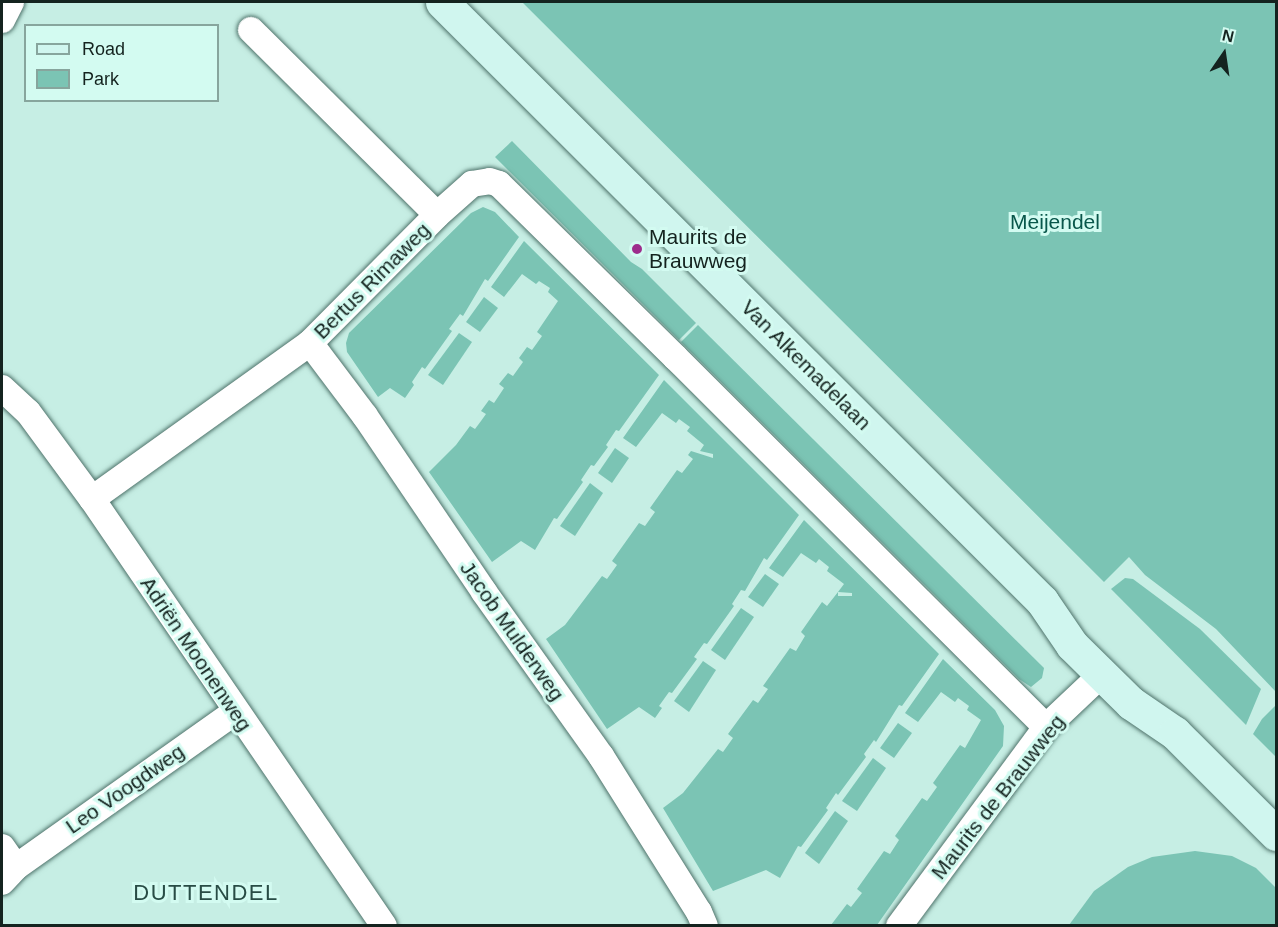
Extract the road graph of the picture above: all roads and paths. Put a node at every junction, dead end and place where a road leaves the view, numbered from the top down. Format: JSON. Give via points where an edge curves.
{"nodes":[{"id":1,"x":11,"y":2,"type":"edge"},
{"id":2,"x":442,"y":2,"type":"edge"},
{"id":3,"x":2,"y":20,"type":"edge"},
{"id":4,"x":251,"y":30,"type":"dead end"},
{"id":5,"x":438,"y":215,"type":"junction"},
{"id":6,"x":310,"y":343,"type":"junction"},
{"id":7,"x":2,"y":388,"type":"edge"},
{"id":8,"x":92,"y":499,"type":"junction"},
{"id":9,"x":1042,"y":601,"type":"junction"},
{"id":10,"x":1102,"y":674,"type":"junction"},
{"id":11,"x":235,"y":712,"type":"junction"},
{"id":12,"x":1046,"y":727,"type":"junction"},
{"id":13,"x":1175,"y":733,"type":"junction"},
{"id":14,"x":1276,"y":834,"type":"edge"},
{"id":15,"x":6,"y":865,"type":"edge"},
{"id":16,"x":383,"y":925,"type":"edge"},
{"id":17,"x":705,"y":926,"type":"edge"},
{"id":18,"x":899,"y":926,"type":"edge"}],
"edges":[{"from":1,"to":3,"type":"street"},
{"from":2,"to":9,"type":"main road","name":"Van Alkemadelaan"},
{"from":4,"to":5,"type":"street","name":"Bertus Rimaweg"},
{"from":5,"to":6,"type":"street","name":"Bertus Rimaweg"},
{"from":5,"to":12,"type":"street","via":[[472,184],[499,184]]},
{"from":6,"to":8,"type":"street","name":"Bertus Rimaweg"},
{"from":6,"to":17,"type":"street","name":"Jacob Mulderweg","via":[[601,756]]},
{"from":7,"to":8,"type":"street","name":"Adriën Moonenweg","via":[[28,412]]},
{"from":8,"to":11,"type":"street","name":"Adriën Moonenweg"},
{"from":9,"to":10,"type":"main road","name":"Van Alkemadelaan","via":[[1072,645]]},
{"from":9,"to":13,"type":"main road","name":"Van Alkemadelaan","via":[[1089,630],[1112,652],[1147,687]]},
{"from":10,"to":12,"type":"street","name":"Maurits de Brauwweg"},
{"from":10,"to":13,"type":"main road","name":"Van Alkemadelaan","via":[[1131,703]]},
{"from":11,"to":15,"type":"street","name":"Leo Voogdweg"},
{"from":11,"to":16,"type":"street","name":"Adriën Moonenweg"},
{"from":12,"to":18,"type":"street","name":"Maurits de Brauwweg"},
{"from":13,"to":14,"type":"main road","name":"Van Alkemadelaan"}]}
